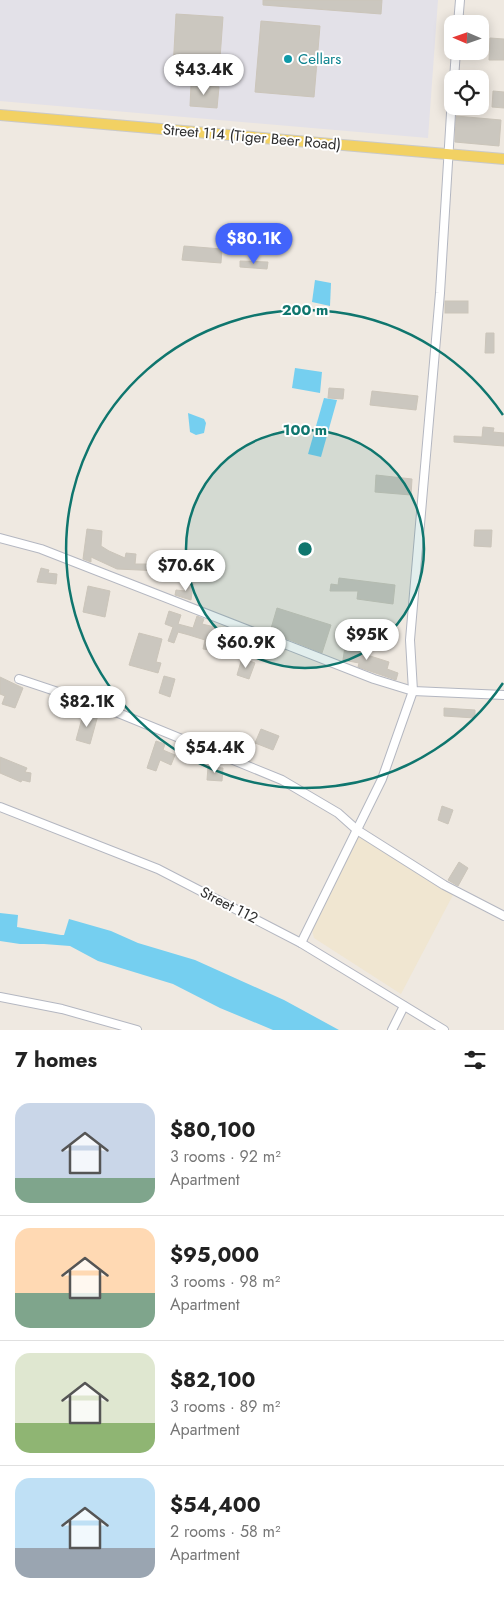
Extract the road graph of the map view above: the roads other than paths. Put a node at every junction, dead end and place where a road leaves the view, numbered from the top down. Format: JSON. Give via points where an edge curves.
{"nodes":[{"id":1,"x":460,"y":0,"type":"edge"},
{"id":2,"x":459,"y":15,"type":"edge"},
{"id":3,"x":0,"y":115,"type":"edge"},
{"id":4,"x":451,"y":115,"type":"edge"},
{"id":5,"x":448,"y":154,"type":"junction"},
{"id":6,"x":504,"y":159,"type":"edge"},
{"id":7,"x":0,"y":538,"type":"edge"},
{"id":8,"x":19,"y":679,"type":"dead end"},
{"id":9,"x":413,"y":691,"type":"junction"},
{"id":10,"x":504,"y":695,"type":"edge"},
{"id":11,"x":0,"y":807,"type":"edge"},
{"id":12,"x":357,"y":830,"type":"junction"},
{"id":13,"x":504,"y":916,"type":"edge"},
{"id":14,"x":301,"y":943,"type":"junction"},
{"id":15,"x":0,"y":997,"type":"edge"},
{"id":16,"x":404,"y":1006,"type":"junction"},
{"id":17,"x":137,"y":1030,"type":"edge"},
{"id":18,"x":392,"y":1030,"type":"edge"},
{"id":19,"x":444,"y":1030,"type":"edge"}],
"edges":[{"from":1,"to":2,"type":"street"},
{"from":3,"to":5,"type":"main road","name":"Street 114 (Tiger Beer Road)"},
{"from":4,"to":5,"type":"street"},
{"from":5,"to":6,"type":"main road","name":"Street 114 (Tiger Beer Road)"},
{"from":5,"to":9,"type":"street","via":[[440,294],[410,640]]},
{"from":7,"to":9,"type":"street","via":[[41,549],[374,679]]},
{"from":8,"to":12,"type":"street","via":[[106,708],[282,780],[338,813]]},
{"from":9,"to":10,"type":"street"},
{"from":9,"to":12,"type":"street","via":[[382,779]]},
{"from":11,"to":14,"type":"street","name":"Street 112","via":[[158,869]]},
{"from":12,"to":13,"type":"street","via":[[444,885]]},
{"from":12,"to":14,"type":"street"},
{"from":14,"to":16,"type":"street","name":"Street 112"},
{"from":15,"to":17,"type":"street","via":[[62,1009]]},
{"from":16,"to":18,"type":"street"},
{"from":16,"to":19,"type":"street","name":"Street 112"}]}
